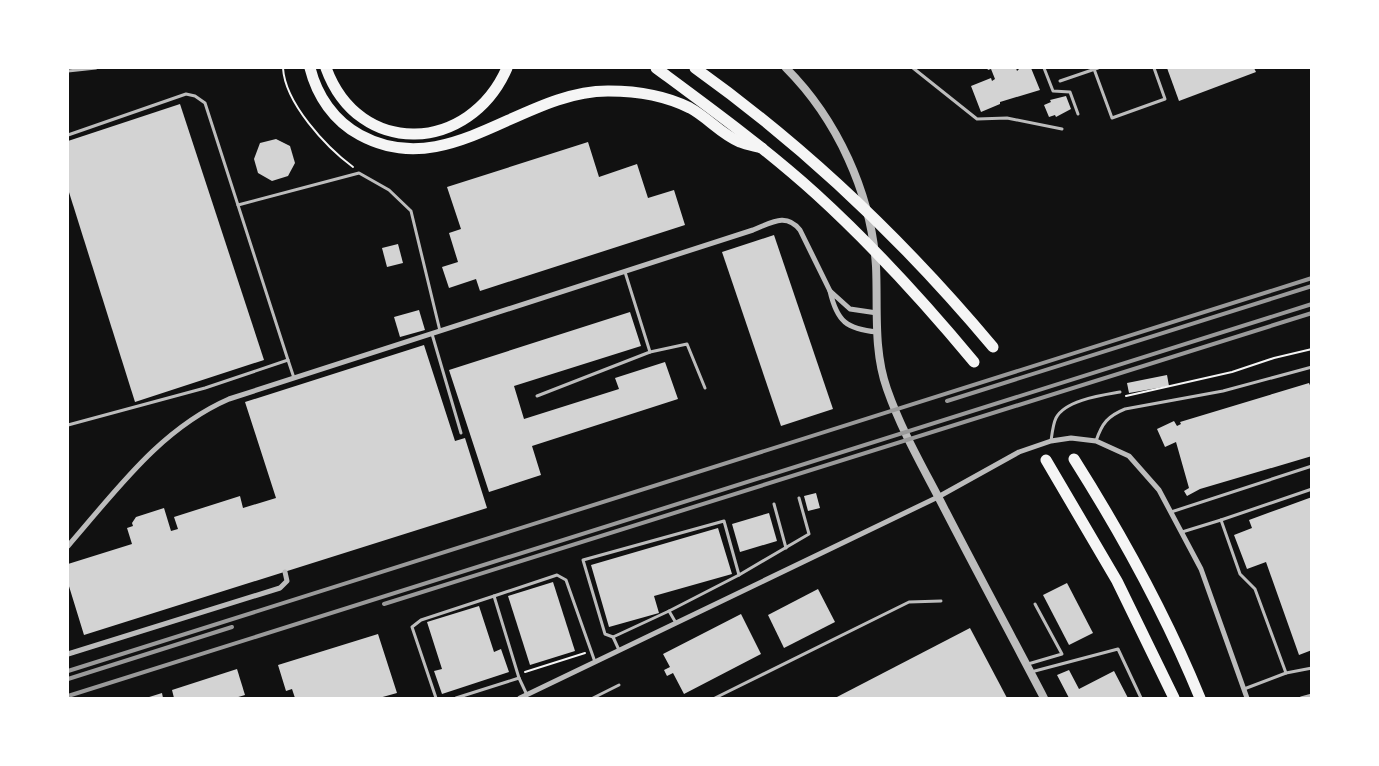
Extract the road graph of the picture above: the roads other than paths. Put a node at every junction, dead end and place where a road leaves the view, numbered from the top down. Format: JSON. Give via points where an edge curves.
{"nodes":[{"id":1,"x":96,"y":68,"type":"edge"},
{"id":2,"x":310,"y":68,"type":"edge"},
{"id":3,"x":326,"y":68,"type":"edge"},
{"id":4,"x":507,"y":68,"type":"edge"},
{"id":5,"x":656,"y":68,"type":"edge"},
{"id":6,"x":695,"y":68,"type":"edge"},
{"id":7,"x":786,"y":68,"type":"edge"},
{"id":8,"x":913,"y":68,"type":"edge"},
{"id":9,"x":1044,"y":68,"type":"edge"},
{"id":10,"x":1098,"y":68,"type":"edge"},
{"id":11,"x":1154,"y":68,"type":"edge"},
{"id":12,"x":1094,"y":69,"type":"junction"},
{"id":13,"x":68,"y":71,"type":"edge"},
{"id":14,"x":1060,"y":82,"type":"dead end"},
{"id":15,"x":1078,"y":114,"type":"dead end"},
{"id":16,"x":1062,"y":129,"type":"dead end"},
{"id":17,"x":68,"y":135,"type":"edge"},
{"id":18,"x":762,"y":148,"type":"junction"},
{"id":19,"x":238,"y":205,"type":"junction"},
{"id":20,"x":625,"y":271,"type":"junction"},
{"id":21,"x":830,"y":291,"type":"junction"},
{"id":22,"x":877,"y":313,"type":"junction"},
{"id":23,"x":440,"y":331,"type":"junction"},
{"id":24,"x":877,"y":332,"type":"junction"},
{"id":25,"x":432,"y":334,"type":"junction"},
{"id":26,"x":993,"y":347,"type":"dead end"},
{"id":27,"x":650,"y":352,"type":"junction"},
{"id":28,"x":288,"y":360,"type":"junction"},
{"id":29,"x":974,"y":362,"type":"dead end"},
{"id":30,"x":1312,"y":367,"type":"edge"},
{"id":31,"x":294,"y":378,"type":"junction"},
{"id":32,"x":705,"y":388,"type":"dead end"},
{"id":33,"x":1120,"y":392,"type":"road end"},
{"id":34,"x":537,"y":396,"type":"dead end"},
{"id":35,"x":68,"y":425,"type":"edge"},
{"id":36,"x":461,"y":433,"type":"dead end"},
{"id":37,"x":1051,"y":441,"type":"junction"},
{"id":38,"x":1096,"y":441,"type":"junction"},
{"id":39,"x":1074,"y":459,"type":"dead end"},
{"id":40,"x":1046,"y":460,"type":"dead end"},
{"id":41,"x":1312,"y":466,"type":"edge"},
{"id":42,"x":1312,"y":489,"type":"edge"},
{"id":43,"x":938,"y":497,"type":"junction"},
{"id":44,"x":799,"y":498,"type":"dead end"},
{"id":45,"x":774,"y":504,"type":"dead end"},
{"id":46,"x":1171,"y":512,"type":"junction"},
{"id":47,"x":1221,"y":520,"type":"junction"},
{"id":48,"x":1182,"y":532,"type":"junction"},
{"id":49,"x":68,"y":546,"type":"edge"},
{"id":50,"x":786,"y":548,"type":"junction"},
{"id":51,"x":285,"y":572,"type":"dead end"},
{"id":52,"x":739,"y":575,"type":"junction"},
{"id":53,"x":494,"y":596,"type":"junction"},
{"id":54,"x":941,"y":601,"type":"dead end"},
{"id":55,"x":1035,"y":604,"type":"dead end"},
{"id":56,"x":669,"y":611,"type":"junction"},
{"id":57,"x":676,"y":623,"type":"junction"},
{"id":58,"x":613,"y":637,"type":"junction"},
{"id":59,"x":619,"y":650,"type":"junction"},
{"id":60,"x":68,"y":654,"type":"edge"},
{"id":61,"x":595,"y":662,"type":"junction"},
{"id":62,"x":1026,"y":664,"type":"junction"},
{"id":63,"x":1312,"y":668,"type":"edge"},
{"id":64,"x":1030,"y":673,"type":"junction"},
{"id":65,"x":1286,"y":673,"type":"junction"},
{"id":66,"x":519,"y":676,"type":"junction"},
{"id":67,"x":619,"y":685,"type":"dead end"},
{"id":68,"x":1244,"y":689,"type":"junction"},
{"id":69,"x":527,"y":695,"type":"junction"},
{"id":70,"x":1312,"y":695,"type":"edge"},
{"id":71,"x":436,"y":698,"type":"edge"},
{"id":72,"x":456,"y":698,"type":"edge"},
{"id":73,"x":520,"y":698,"type":"edge"},
{"id":74,"x":593,"y":698,"type":"edge"},
{"id":75,"x":715,"y":698,"type":"edge"},
{"id":76,"x":1044,"y":698,"type":"edge"},
{"id":77,"x":1141,"y":698,"type":"edge"},
{"id":78,"x":1174,"y":698,"type":"edge"},
{"id":79,"x":1201,"y":698,"type":"edge"},
{"id":80,"x":1247,"y":698,"type":"edge"},
{"id":81,"x":1301,"y":698,"type":"edge"}],
"edges":[{"from":1,"to":13,"type":"lane"},
{"from":2,"to":18,"type":"highway","via":[[314,84],[324,101],[346,126],[372,142],[388,147],[420,150],[448,144],[544,104],[607,91],[669,100],[690,108],[738,142]]},
{"from":3,"to":4,"type":"highway","via":[[332,85],[352,112],[384,130],[403,134],[428,133],[470,115],[489,99]]},
{"from":5,"to":18,"type":"highway"},
{"from":6,"to":26,"type":"highway","via":[[750,108],[840,185],[911,253]]},
{"from":7,"to":22,"type":"street","via":[[816,104],[844,151],[859,185],[870,224]]},
{"from":8,"to":16,"type":"lane","via":[[977,119],[1008,118]]},
{"from":9,"to":15,"type":"lane","via":[[1053,91],[1070,92]]},
{"from":10,"to":12,"type":"lane"},
{"from":11,"to":12,"type":"lane","via":[[1165,98],[1112,118]]},
{"from":12,"to":14,"type":"lane"},
{"from":17,"to":19,"type":"lane","via":[[186,94],[195,96],[204,103]]},
{"from":18,"to":29,"type":"highway","via":[[816,194],[894,270]]},
{"from":19,"to":23,"type":"lane","via":[[359,173],[389,190],[412,211]]},
{"from":19,"to":28,"type":"lane"},
{"from":20,"to":21,"type":"street","via":[[787,219],[800,230]]},
{"from":20,"to":23,"type":"street"},
{"from":20,"to":27,"type":"lane"},
{"from":21,"to":22,"type":"street","via":[[850,310]]},
{"from":21,"to":24,"type":"street","via":[[848,326]]},
{"from":22,"to":24,"type":"street"},
{"from":23,"to":25,"type":"street"},
{"from":24,"to":43,"type":"street","via":[[882,370],[898,420]]},
{"from":25,"to":31,"type":"street"},
{"from":25,"to":36,"type":"lane"},
{"from":27,"to":32,"type":"lane","via":[[687,344]]},
{"from":27,"to":34,"type":"lane"},
{"from":28,"to":31,"type":"lane"},
{"from":28,"to":35,"type":"lane","via":[[205,388]]},
{"from":30,"to":38,"type":"lane","via":[[1223,391],[1126,409],[1110,415],[1100,426]]},
{"from":31,"to":49,"type":"street","via":[[215,405],[171,433]]},
{"from":33,"to":37,"type":"lane","via":[[1070,405],[1056,417]]},
{"from":37,"to":38,"type":"street","via":[[1071,438]]},
{"from":37,"to":43,"type":"street","via":[[1019,452]]},
{"from":38,"to":46,"type":"street","via":[[1129,456],[1159,490]]},
{"from":39,"to":79,"type":"highway","via":[[1140,571]]},
{"from":40,"to":78,"type":"highway","via":[[1117,581]]},
{"from":41,"to":46,"type":"lane"},
{"from":42,"to":47,"type":"lane"},
{"from":43,"to":57,"type":"street"},
{"from":43,"to":62,"type":"street"},
{"from":44,"to":50,"type":"lane","via":[[809,534]]},
{"from":45,"to":50,"type":"lane"},
{"from":46,"to":48,"type":"street"},
{"from":47,"to":48,"type":"lane"},
{"from":47,"to":65,"type":"lane","via":[[1240,574],[1255,589]]},
{"from":48,"to":68,"type":"street","via":[[1205,578]]},
{"from":50,"to":52,"type":"lane"},
{"from":51,"to":60,"type":"street","via":[[287,581],[280,588]]},
{"from":52,"to":56,"type":"lane"},
{"from":52,"to":58,"type":"lane","via":[[724,521],[583,560],[605,634]]},
{"from":53,"to":61,"type":"lane","via":[[557,575],[566,580]]},
{"from":53,"to":66,"type":"lane"},
{"from":53,"to":71,"type":"lane","via":[[421,620],[412,627]]},
{"from":54,"to":75,"type":"lane","via":[[909,602]]},
{"from":55,"to":62,"type":"lane","via":[[1062,654]]},
{"from":56,"to":57,"type":"lane"},
{"from":56,"to":58,"type":"lane"},
{"from":57,"to":59,"type":"street"},
{"from":58,"to":59,"type":"lane"},
{"from":59,"to":61,"type":"street"},
{"from":61,"to":69,"type":"street"},
{"from":62,"to":64,"type":"street"},
{"from":63,"to":65,"type":"lane"},
{"from":64,"to":76,"type":"street"},
{"from":64,"to":77,"type":"lane","via":[[1118,649]]},
{"from":65,"to":68,"type":"lane"},
{"from":66,"to":69,"type":"lane"},
{"from":66,"to":72,"type":"lane"},
{"from":67,"to":74,"type":"lane"},
{"from":68,"to":80,"type":"street"},
{"from":69,"to":73,"type":"street"},
{"from":70,"to":81,"type":"lane"}]}
